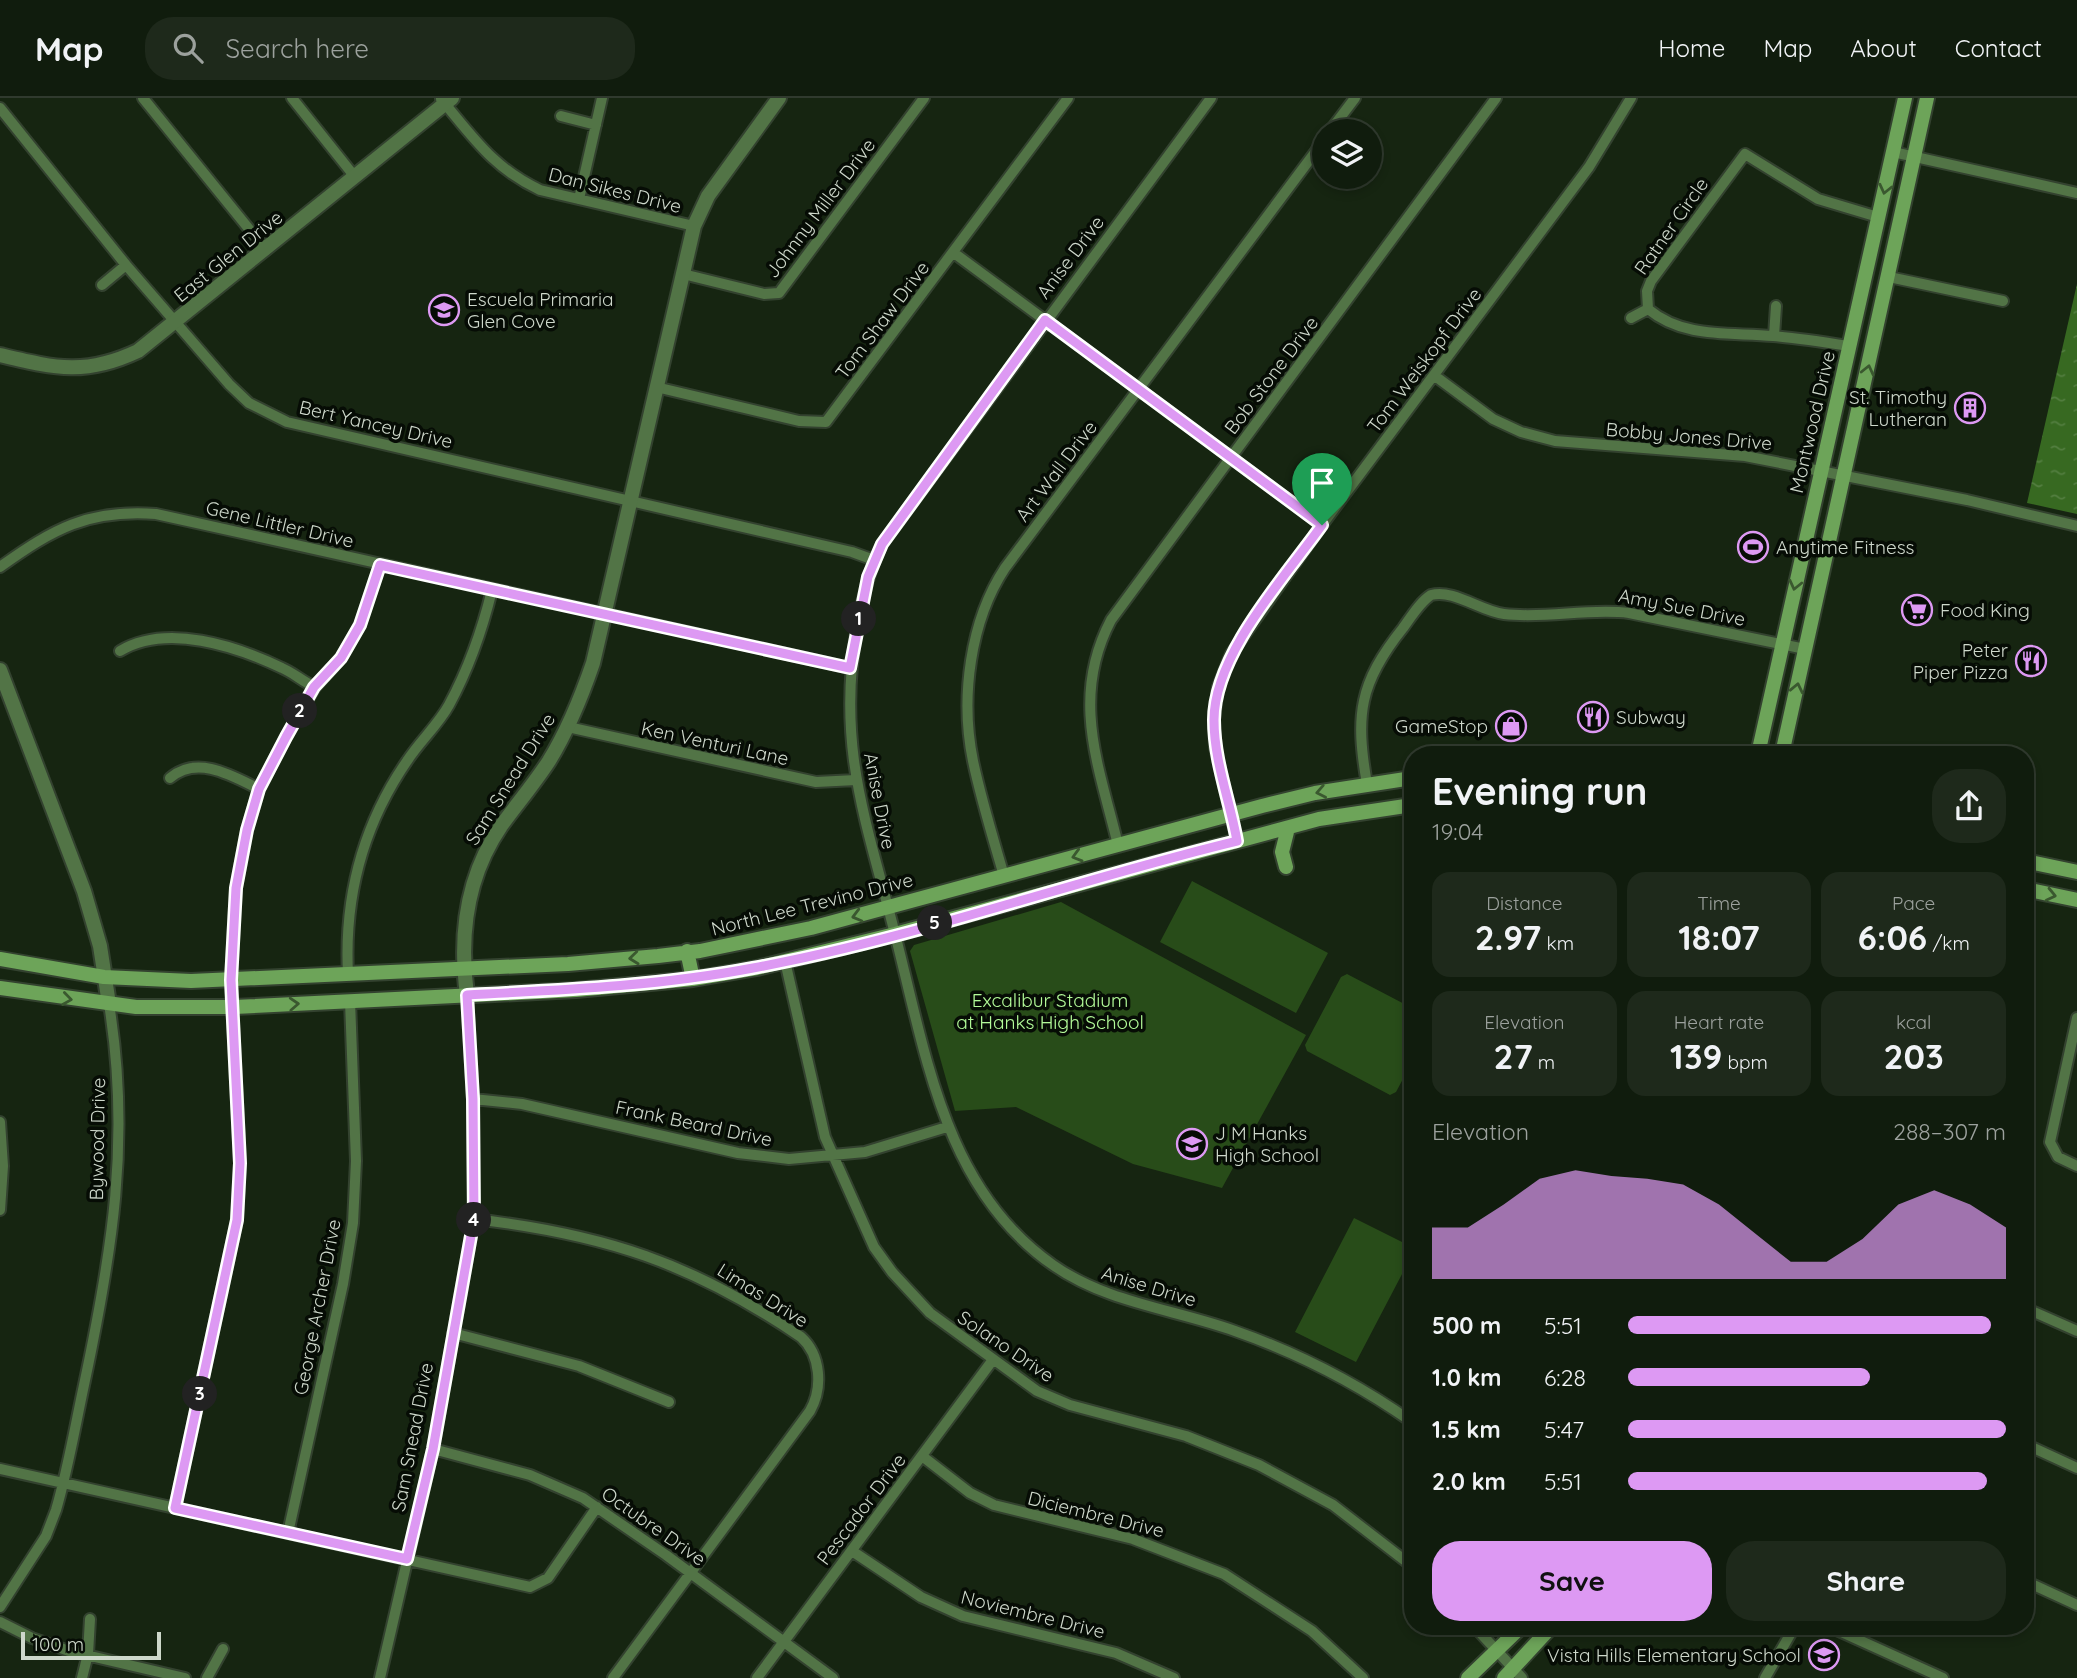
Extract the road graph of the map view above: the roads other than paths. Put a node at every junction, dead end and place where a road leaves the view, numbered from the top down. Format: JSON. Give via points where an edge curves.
{"nodes":[{"id":1,"x":143,"y":98,"type":"edge"},
{"id":2,"x":292,"y":98,"type":"edge"},
{"id":3,"x":602,"y":98,"type":"edge"},
{"id":4,"x":779,"y":98,"type":"edge"},
{"id":5,"x":924,"y":98,"type":"edge"},
{"id":6,"x":1068,"y":98,"type":"edge"},
{"id":7,"x":1211,"y":98,"type":"edge"},
{"id":8,"x":1355,"y":98,"type":"edge"},
{"id":9,"x":1496,"y":98,"type":"edge"},
{"id":10,"x":1631,"y":98,"type":"edge"},
{"id":11,"x":1905,"y":98,"type":"edge"},
{"id":12,"x":1924,"y":99,"type":"edge"},
{"id":13,"x":446,"y":100,"type":"edge"},
{"id":14,"x":0,"y":108,"type":"edge"},
{"id":15,"x":561,"y":116,"type":"dead end"},
{"id":16,"x":1339,"y":119,"type":"edge"},
{"id":17,"x":596,"y":125,"type":"junction"},
{"id":18,"x":1893,"y":152,"type":"junction"},
{"id":19,"x":1312,"y":156,"type":"edge"},
{"id":20,"x":1914,"y":157,"type":"junction"},
{"id":21,"x":355,"y":177,"type":"junction"},
{"id":22,"x":2077,"y":193,"type":"edge"},
{"id":23,"x":579,"y":200,"type":"junction"},
{"id":24,"x":1878,"y":217,"type":"junction"},
{"id":25,"x":694,"y":226,"type":"junction"},
{"id":26,"x":266,"y":250,"type":"junction"},
{"id":27,"x":954,"y":253,"type":"junction"},
{"id":28,"x":127,"y":265,"type":"junction"},
{"id":29,"x":683,"y":274,"type":"junction"},
{"id":30,"x":1889,"y":277,"type":"junction"},
{"id":31,"x":102,"y":285,"type":"dead end"},
{"id":32,"x":2004,"y":301,"type":"dead end"},
{"id":33,"x":1776,"y":306,"type":"dead end"},
{"id":34,"x":1648,"y":309,"type":"junction"},
{"id":35,"x":1631,"y":318,"type":"dead end"},
{"id":36,"x":1045,"y":320,"type":"junction"},
{"id":37,"x":176,"y":323,"type":"junction"},
{"id":38,"x":1774,"y":336,"type":"junction"},
{"id":39,"x":1849,"y":346,"type":"junction"},
{"id":40,"x":0,"y":355,"type":"edge"},
{"id":41,"x":1435,"y":376,"type":"junction"},
{"id":42,"x":656,"y":387,"type":"junction"},
{"id":43,"x":1138,"y":389,"type":"junction"},
{"id":44,"x":1231,"y":458,"type":"junction"},
{"id":45,"x":1822,"y":470,"type":"junction"},
{"id":46,"x":1844,"y":474,"type":"junction"},
{"id":47,"x":629,"y":499,"type":"junction"},
{"id":48,"x":1322,"y":525,"type":"junction"},
{"id":49,"x":2077,"y":526,"type":"edge"},
{"id":50,"x":874,"y":560,"type":"junction"},
{"id":51,"x":380,"y":565,"type":"junction"},
{"id":52,"x":0,"y":567,"type":"edge"},
{"id":53,"x":492,"y":590,"type":"junction"},
{"id":54,"x":604,"y":615,"type":"junction"},
{"id":55,"x":1782,"y":644,"type":"junction"},
{"id":56,"x":1805,"y":649,"type":"junction"},
{"id":57,"x":120,"y":651,"type":"dead end"},
{"id":58,"x":850,"y":668,"type":"junction"},
{"id":59,"x":0,"y":670,"type":"edge"},
{"id":60,"x":314,"y":687,"type":"junction"},
{"id":61,"x":568,"y":727,"type":"junction"},
{"id":62,"x":1760,"y":746,"type":"edge"},
{"id":63,"x":1784,"y":746,"type":"edge"},
{"id":64,"x":170,"y":778,"type":"dead end"},
{"id":65,"x":1404,"y":779,"type":"edge"},
{"id":66,"x":856,"y":780,"type":"junction"},
{"id":67,"x":1367,"y":784,"type":"junction"},
{"id":68,"x":259,"y":789,"type":"junction"},
{"id":69,"x":1404,"y":806,"type":"edge"},
{"id":70,"x":1232,"y":816,"type":"junction"},
{"id":71,"x":1288,"y":828,"type":"junction"},
{"id":72,"x":1237,"y":841,"type":"junction"},
{"id":73,"x":1118,"y":845,"type":"junction"},
{"id":74,"x":2034,"y":862,"type":"edge"},
{"id":75,"x":1286,"y":867,"type":"dead end"},
{"id":76,"x":2077,"y":872,"type":"edge"},
{"id":77,"x":1004,"y":876,"type":"junction"},
{"id":78,"x":2034,"y":891,"type":"edge"},
{"id":79,"x":2077,"y":900,"type":"edge"},
{"id":80,"x":888,"y":908,"type":"junction"},
{"id":81,"x":895,"y":934,"type":"junction"},
{"id":82,"x":687,"y":951,"type":"junction"},
{"id":83,"x":0,"y":959,"type":"edge"},
{"id":84,"x":785,"y":961,"type":"junction"},
{"id":85,"x":464,"y":967,"type":"junction"},
{"id":86,"x":348,"y":974,"type":"junction"},
{"id":87,"x":104,"y":977,"type":"junction"},
{"id":88,"x":693,"y":979,"type":"junction"},
{"id":89,"x":231,"y":980,"type":"junction"},
{"id":90,"x":0,"y":988,"type":"edge"},
{"id":91,"x":467,"y":995,"type":"junction"},
{"id":92,"x":350,"y":1001,"type":"junction"},
{"id":93,"x":109,"y":1004,"type":"junction"},
{"id":94,"x":234,"y":1007,"type":"junction"},
{"id":95,"x":2077,"y":1018,"type":"edge"},
{"id":96,"x":473,"y":1099,"type":"junction"},
{"id":97,"x":0,"y":1122,"type":"edge"},
{"id":98,"x":947,"y":1127,"type":"junction"},
{"id":99,"x":834,"y":1157,"type":"junction"},
{"id":100,"x":2077,"y":1166,"type":"edge"},
{"id":101,"x":0,"y":1210,"type":"edge"},
{"id":102,"x":474,"y":1219,"type":"junction"},
{"id":103,"x":2034,"y":1312,"type":"edge"},
{"id":104,"x":2077,"y":1331,"type":"edge"},
{"id":105,"x":453,"y":1333,"type":"junction"},
{"id":106,"x":992,"y":1361,"type":"junction"},
{"id":107,"x":669,"y":1402,"type":"dead end"},
{"id":108,"x":1404,"y":1417,"type":"edge"},
{"id":109,"x":2034,"y":1448,"type":"edge"},
{"id":110,"x":433,"y":1449,"type":"junction"},
{"id":111,"x":922,"y":1456,"type":"junction"},
{"id":112,"x":2077,"y":1468,"type":"edge"},
{"id":113,"x":0,"y":1469,"type":"edge"},
{"id":114,"x":62,"y":1484,"type":"junction"},
{"id":115,"x":597,"y":1507,"type":"junction"},
{"id":116,"x":175,"y":1508,"type":"junction"},
{"id":117,"x":288,"y":1533,"type":"junction"},
{"id":118,"x":852,"y":1551,"type":"junction"},
{"id":119,"x":407,"y":1559,"type":"junction"},
{"id":120,"x":1404,"y":1560,"type":"edge"},
{"id":121,"x":690,"y":1573,"type":"junction"},
{"id":122,"x":2034,"y":1585,"type":"edge"},
{"id":123,"x":2077,"y":1605,"type":"edge"},
{"id":124,"x":0,"y":1607,"type":"edge"},
{"id":125,"x":90,"y":1619,"type":"dead end"},
{"id":126,"x":0,"y":1622,"type":"edge"},
{"id":127,"x":1482,"y":1635,"type":"edge"},
{"id":128,"x":1513,"y":1635,"type":"edge"},
{"id":129,"x":1545,"y":1635,"type":"edge"},
{"id":130,"x":1790,"y":1635,"type":"edge"},
{"id":131,"x":1848,"y":1635,"type":"edge"},
{"id":132,"x":783,"y":1643,"type":"junction"},
{"id":133,"x":223,"y":1649,"type":"dead end"},
{"id":134,"x":1497,"y":1651,"type":"junction"},
{"id":135,"x":88,"y":1654,"type":"junction"},
{"id":136,"x":1513,"y":1675,"type":"edge"},
{"id":137,"x":82,"y":1678,"type":"edge"},
{"id":138,"x":185,"y":1678,"type":"edge"},
{"id":139,"x":207,"y":1678,"type":"edge"},
{"id":140,"x":380,"y":1678,"type":"edge"},
{"id":141,"x":613,"y":1678,"type":"edge"},
{"id":142,"x":757,"y":1678,"type":"edge"},
{"id":143,"x":832,"y":1678,"type":"edge"},
{"id":144,"x":1174,"y":1678,"type":"edge"},
{"id":145,"x":1363,"y":1678,"type":"edge"},
{"id":146,"x":1468,"y":1678,"type":"edge"},
{"id":147,"x":1765,"y":1678,"type":"edge"},
{"id":148,"x":1943,"y":1678,"type":"edge"}],
"edges":[{"from":1,"to":26,"type":"street"},
{"from":2,"to":21,"type":"street"},
{"from":3,"to":17,"type":"street"},
{"from":4,"to":25,"type":"street","name":"Sam Snead Drive","via":[[708,196]]},
{"from":5,"to":29,"type":"street","name":"Johnny Miller Drive","via":[[779,293],[765,294]]},
{"from":6,"to":27,"type":"street","name":"Tom Shaw Drive"},
{"from":7,"to":36,"type":"street","name":"Anise Drive"},
{"from":8,"to":16,"type":"street"},
{"from":9,"to":44,"type":"street","name":"Bob Stone Drive"},
{"from":10,"to":41,"type":"street","name":"Tom Weiskopf Drive","via":[[1589,167]]},
{"from":11,"to":18,"type":"main road","name":"Montwood Drive"},
{"from":12,"to":20,"type":"main road"},
{"from":13,"to":21,"type":"street","name":"East Glen Drive"},
{"from":13,"to":23,"type":"street","name":"Dan Sikes Drive","via":[[497,165],[540,190]]},
{"from":14,"to":28,"type":"street","name":"Bert Yancey Drive"},
{"from":15,"to":17,"type":"street"},
{"from":17,"to":23,"type":"street"},
{"from":18,"to":20,"type":"street"},
{"from":18,"to":24,"type":"main road","name":"Montwood Drive","one_way":true},
{"from":19,"to":43,"type":"street","name":"Art Wall Drive"},
{"from":20,"to":22,"type":"street"},
{"from":20,"to":30,"type":"main road"},
{"from":21,"to":26,"type":"street","name":"East Glen Drive"},
{"from":23,"to":25,"type":"street","name":"Dan Sikes Drive"},
{"from":24,"to":34,"type":"street","name":"Ratner Circle","via":[[1818,199],[1745,154],[1651,281]]},
{"from":24,"to":39,"type":"main road","name":"Montwood Drive"},
{"from":25,"to":29,"type":"street","name":"Sam Snead Drive"},
{"from":26,"to":37,"type":"street","name":"East Glen Drive"},
{"from":27,"to":36,"type":"street"},
{"from":27,"to":42,"type":"street","name":"Tom Shaw Drive","via":[[822,424]]},
{"from":28,"to":31,"type":"street"},
{"from":28,"to":37,"type":"street","name":"Bert Yancey Drive"},
{"from":29,"to":42,"type":"street","name":"Sam Snead Drive"},
{"from":30,"to":32,"type":"street"},
{"from":46,"to":30,"type":"main road","one_way":true},
{"from":33,"to":38,"type":"street"},
{"from":34,"to":35,"type":"street"},
{"from":34,"to":38,"type":"street","via":[[1687,330]]},
{"from":36,"to":43,"type":"street"},
{"from":36,"to":50,"type":"street","name":"Anise Drive"},
{"from":37,"to":40,"type":"street","name":"East Glen Drive","via":[[149,344],[108,365],[54,367]]},
{"from":37,"to":47,"type":"street","name":"Bert Yancey Drive","via":[[249,403],[287,422]]},
{"from":38,"to":39,"type":"street"},
{"from":39,"to":45,"type":"main road","name":"Montwood Drive"},
{"from":41,"to":45,"type":"street","name":"Bobby Jones Drive","via":[[1493,419],[1539,438],[1722,453]]},
{"from":41,"to":48,"type":"street","name":"Tom Weiskopf Drive"},
{"from":42,"to":47,"type":"street","name":"Sam Snead Drive"},
{"from":43,"to":44,"type":"street"},
{"from":43,"to":77,"type":"street","name":"Art Wall Drive","via":[[1005,568],[979,624],[968,695],[972,758]]},
{"from":44,"to":48,"type":"street"},
{"from":44,"to":73,"type":"street","name":"Bob Stone Drive","via":[[1111,620],[1096,655],[1091,739]]},
{"from":45,"to":46,"type":"street","name":"Bobby Jones Drive"},
{"from":45,"to":55,"type":"main road","name":"Montwood Drive","one_way":true},
{"from":46,"to":49,"type":"street","name":"Bobby Jones Drive"},
{"from":46,"to":56,"type":"main road"},
{"from":47,"to":50,"type":"street","name":"Bert Yancey Drive"},
{"from":47,"to":54,"type":"street","name":"Sam Snead Drive"},
{"from":48,"to":70,"type":"street","name":"Tom Weiskopf Drive","via":[[1240,639],[1218,687],[1216,747]]},
{"from":50,"to":58,"type":"street","name":"Anise Drive"},
{"from":51,"to":52,"type":"street","name":"Gene Littler Drive","via":[[139,513],[78,520],[34,542]]},
{"from":51,"to":53,"type":"street","name":"Gene Littler Drive"},
{"from":51,"to":60,"type":"street","via":[[360,625],[341,658]]},
{"from":53,"to":54,"type":"street","name":"Gene Littler Drive"},
{"from":53,"to":86,"type":"street","via":[[466,672],[447,708],[396,778],[364,845],[350,902]]},
{"from":54,"to":58,"type":"street","name":"Gene Littler Drive"},
{"from":54,"to":61,"type":"street","name":"Sam Snead Drive","via":[[593,663]]},
{"from":55,"to":56,"type":"street","name":"Amy Sue Drive"},
{"from":55,"to":62,"type":"main road","name":"Montwood Drive"},
{"from":55,"to":67,"type":"street","name":"Amy Sue Drive","via":[[1629,613],[1504,614],[1446,594],[1432,595],[1381,655],[1363,695],[1359,722]]},
{"from":63,"to":56,"type":"main road","one_way":true},
{"from":57,"to":60,"type":"street","via":[[153,638],[181,639],[265,660]]},
{"from":58,"to":66,"type":"street","name":"Anise Drive"},
{"from":59,"to":87,"type":"street","name":"Bywood Drive","via":[[85,891]]},
{"from":60,"to":68,"type":"street"},
{"from":61,"to":66,"type":"street","name":"Ken Venturi Lane","via":[[816,782]]},
{"from":61,"to":85,"type":"street","name":"Sam Snead Drive","via":[[486,850],[475,874],[465,916]]},
{"from":64,"to":68,"type":"street","via":[[196,766]]},
{"from":65,"to":67,"type":"main road","name":"North Lee Trevino Drive"},
{"from":66,"to":80,"type":"street","name":"Anise Drive"},
{"from":67,"to":70,"type":"main road","name":"North Lee Trevino Drive","one_way":true},
{"from":68,"to":89,"type":"street","via":[[236,888]]},
{"from":69,"to":71,"type":"main road"},
{"from":70,"to":72,"type":"street","name":"Tom Weiskopf Drive"},
{"from":70,"to":73,"type":"main road","name":"North Lee Trevino Drive"},
{"from":71,"to":72,"type":"main road"},
{"from":71,"to":75,"type":"main road","via":[[1282,852]]},
{"from":72,"to":81,"type":"main road"},
{"from":73,"to":77,"type":"main road","name":"North Lee Trevino Drive","one_way":true},
{"from":74,"to":76,"type":"main road"},
{"from":77,"to":80,"type":"main road","name":"North Lee Trevino Drive"},
{"from":78,"to":79,"type":"main road","one_way":true},
{"from":80,"to":81,"type":"street","name":"Anise Drive"},
{"from":80,"to":82,"type":"main road","name":"North Lee Trevino Drive","one_way":true,"via":[[776,936]]},
{"from":81,"to":84,"type":"main road"},
{"from":81,"to":98,"type":"street","name":"Anise Drive"},
{"from":82,"to":85,"type":"main road","name":"North Lee Trevino Drive","one_way":true,"via":[[568,964]]},
{"from":82,"to":88,"type":"main road"},
{"from":83,"to":87,"type":"main road","name":"North Lee Trevino Drive"},
{"from":84,"to":88,"type":"main road"},
{"from":84,"to":99,"type":"street","name":"Solano Drive","via":[[814,1098]]},
{"from":85,"to":86,"type":"main road","name":"North Lee Trevino Drive"},
{"from":85,"to":91,"type":"street","name":"Sam Snead Drive"},
{"from":86,"to":89,"type":"main road","name":"North Lee Trevino Drive"},
{"from":87,"to":89,"type":"main road","name":"North Lee Trevino Drive"},
{"from":87,"to":93,"type":"street","name":"Bywood Drive"},
{"from":88,"to":91,"type":"main road"},
{"from":89,"to":94,"type":"street"},
{"from":90,"to":93,"type":"main road","one_way":true},
{"from":91,"to":92,"type":"main road"},
{"from":91,"to":96,"type":"street","name":"Sam Snead Drive"},
{"from":94,"to":92,"type":"main road","one_way":true},
{"from":92,"to":117,"type":"street","name":"George Archer Drive","via":[[356,1161],[353,1223]]},
{"from":93,"to":94,"type":"main road"},
{"from":93,"to":114,"type":"street","name":"Bywood Drive","via":[[118,1073],[115,1224]]},
{"from":94,"to":116,"type":"street","via":[[240,1163],[237,1220]]},
{"from":95,"to":100,"type":"street","via":[[2050,1142],[2058,1157]]},
{"from":96,"to":99,"type":"street","name":"Frank Beard Drive","via":[[522,1104],[767,1158]]},
{"from":96,"to":102,"type":"street","name":"Sam Snead Drive"},
{"from":97,"to":101,"type":"street","via":[[4,1166]]},
{"from":98,"to":99,"type":"street","name":"Frank Beard Drive"},
{"from":98,"to":108,"type":"street","name":"Anise Drive","via":[[998,1215],[1030,1247],[1067,1274],[1117,1297],[1225,1328],[1291,1353]]},
{"from":99,"to":106,"type":"street","name":"Solano Drive","via":[[874,1247],[892,1272],[930,1313]]},
{"from":102,"to":105,"type":"street","name":"Sam Snead Drive"},
{"from":102,"to":121,"type":"street","name":"Limas Drive","via":[[578,1234],[653,1256],[739,1297],[809,1345],[818,1378],[813,1405]]},
{"from":103,"to":104,"type":"street"},
{"from":105,"to":107,"type":"street","via":[[579,1366]]},
{"from":105,"to":110,"type":"street","name":"Sam Snead Drive"},
{"from":106,"to":111,"type":"street","name":"Pescador Drive"},
{"from":106,"to":120,"type":"street","name":"Solano Drive","via":[[1052,1398],[1186,1436],[1259,1465],[1342,1511]]},
{"from":109,"to":112,"type":"street"},
{"from":110,"to":115,"type":"street","name":"Octubre Drive","via":[[530,1475]]},
{"from":110,"to":119,"type":"street","name":"Sam Snead Drive"},
{"from":111,"to":118,"type":"street","name":"Pescador Drive"},
{"from":111,"to":145,"type":"street","name":"Diciembre Drive","via":[[970,1493],[994,1505],[1133,1539],[1224,1574],[1312,1631]]},
{"from":113,"to":114,"type":"street"},
{"from":114,"to":116,"type":"street"},
{"from":114,"to":124,"type":"street","name":"Bywood Drive","via":[[46,1536]]},
{"from":115,"to":119,"type":"street","via":[[557,1566],[538,1585],[518,1586]]},
{"from":115,"to":121,"type":"street","name":"Octubre Drive"},
{"from":116,"to":117,"type":"street"},
{"from":117,"to":119,"type":"street"},
{"from":118,"to":132,"type":"street","name":"Pescador Drive"},
{"from":118,"to":144,"type":"street","name":"Noviembre Drive","via":[[921,1597],[963,1616],[1116,1653]]},
{"from":119,"to":140,"type":"street","name":"Sam Snead Drive"},
{"from":121,"to":132,"type":"street","name":"Octubre Drive"},
{"from":121,"to":141,"type":"street","name":"Limas Drive"},
{"from":122,"to":123,"type":"street"},
{"from":125,"to":135,"type":"street"},
{"from":126,"to":135,"type":"street","via":[[48,1644]]},
{"from":127,"to":134,"type":"street"},
{"from":128,"to":134,"type":"main road"},
{"from":129,"to":136,"type":"main road"},
{"from":130,"to":147,"type":"street"},
{"from":131,"to":148,"type":"street"},
{"from":132,"to":142,"type":"street","name":"Pescador Drive"},
{"from":132,"to":143,"type":"street","name":"Octubre Drive"},
{"from":133,"to":139,"type":"street"},
{"from":134,"to":136,"type":"street"},
{"from":134,"to":146,"type":"main road"},
{"from":135,"to":137,"type":"street"},
{"from":135,"to":138,"type":"street"}]}
